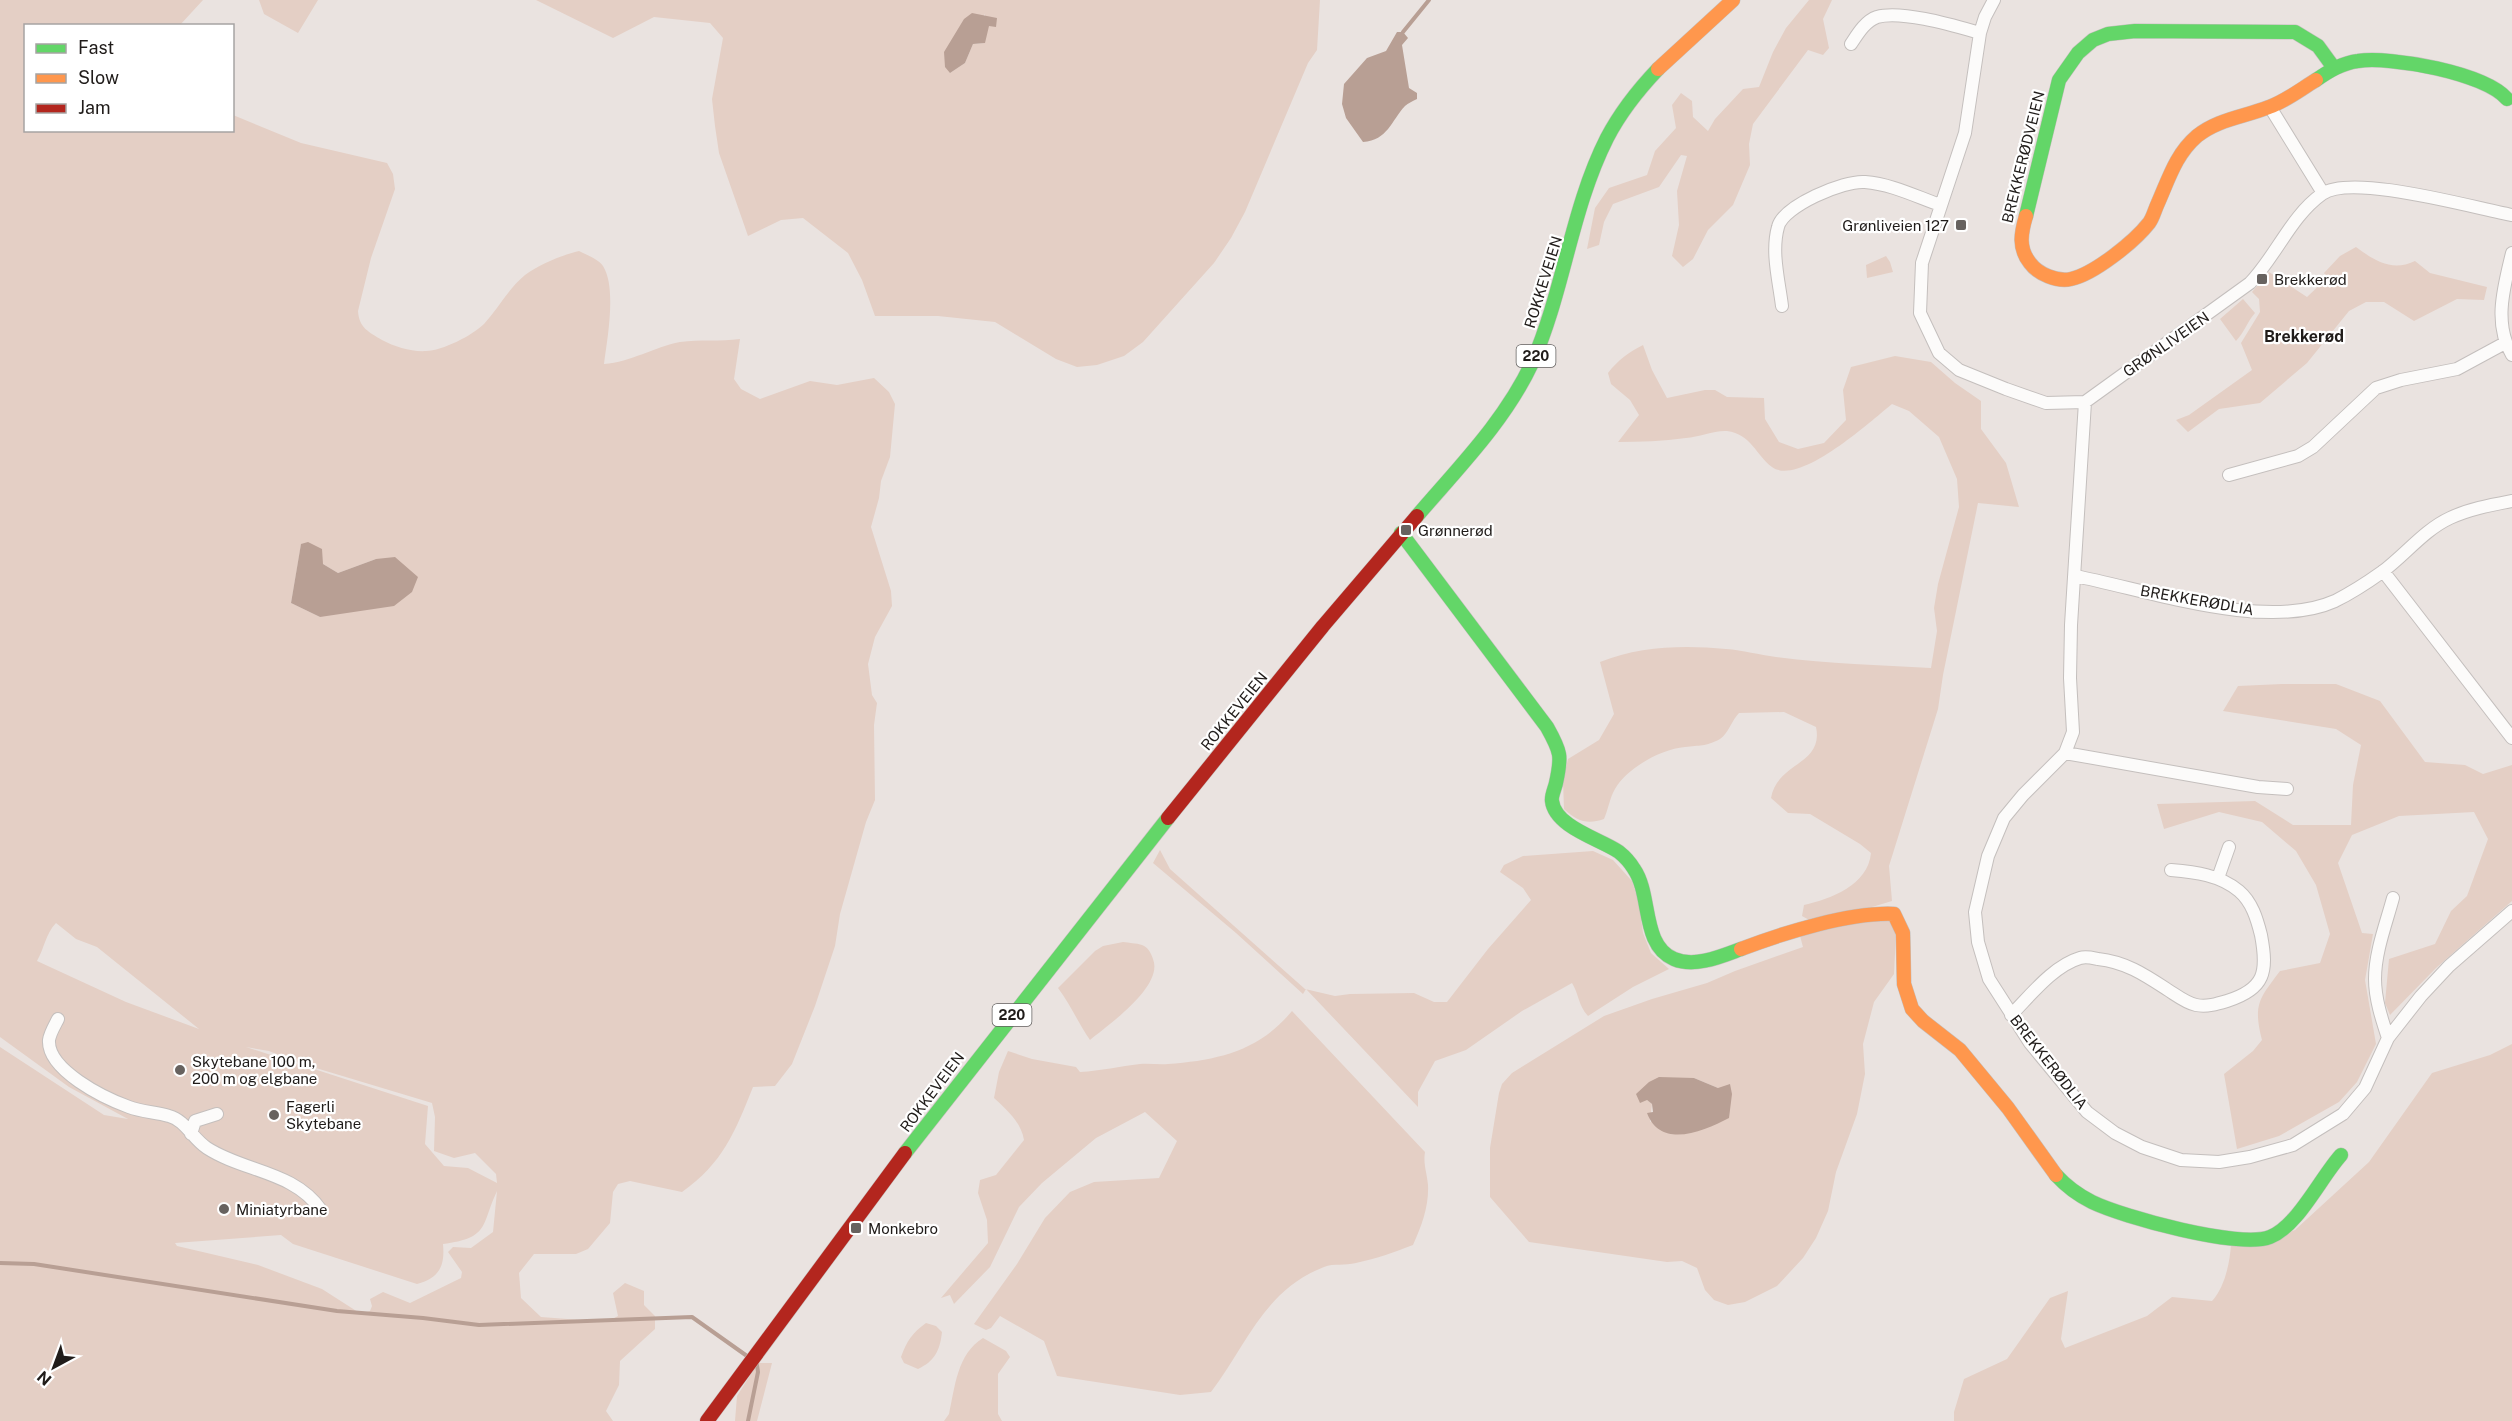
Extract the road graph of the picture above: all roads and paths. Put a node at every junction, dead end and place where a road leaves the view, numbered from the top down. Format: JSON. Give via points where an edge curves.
{"nodes":[{"id":1,"x":1733,"y":0,"type":"edge"},
{"id":2,"x":1994,"y":0,"type":"edge"},
{"id":3,"x":1980,"y":33,"type":"junction"},
{"id":4,"x":1851,"y":44,"type":"dead end"},
{"id":5,"x":2334,"y":68,"type":"junction"},
{"id":6,"x":2507,"y":99,"type":"dead end"},
{"id":7,"x":2270,"y":107,"type":"junction"},
{"id":8,"x":2324,"y":193,"type":"junction"},
{"id":9,"x":1940,"y":205,"type":"junction"},
{"id":10,"x":2512,"y":215,"type":"edge"},
{"id":11,"x":2512,"y":253,"type":"edge"},
{"id":12,"x":1782,"y":306,"type":"dead end"},
{"id":13,"x":2505,"y":344,"type":"junction"},
{"id":14,"x":2512,"y":355,"type":"edge"},
{"id":15,"x":2085,"y":402,"type":"junction"},
{"id":16,"x":2229,"y":475,"type":"dead end"},
{"id":17,"x":2512,"y":502,"type":"edge"},
{"id":18,"x":1401,"y":533,"type":"junction"},
{"id":19,"x":2383,"y":571,"type":"junction"},
{"id":20,"x":2075,"y":576,"type":"junction"},
{"id":21,"x":2512,"y":738,"type":"edge"},
{"id":22,"x":2065,"y":753,"type":"junction"},
{"id":23,"x":2287,"y":789,"type":"dead end"},
{"id":24,"x":2229,"y":847,"type":"dead end"},
{"id":25,"x":2171,"y":870,"type":"dead end"},
{"id":26,"x":2218,"y":878,"type":"junction"},
{"id":27,"x":2393,"y":898,"type":"dead end"},
{"id":28,"x":2512,"y":912,"type":"edge"},
{"id":29,"x":2011,"y":1015,"type":"junction"},
{"id":30,"x":58,"y":1019,"type":"dead end"},
{"id":31,"x":2388,"y":1038,"type":"junction"},
{"id":32,"x":217,"y":1114,"type":"dead end"},
{"id":33,"x":191,"y":1134,"type":"junction"},
{"id":34,"x":2341,"y":1155,"type":"dead end"},
{"id":35,"x":321,"y":1210,"type":"dead end"},
{"id":36,"x":707,"y":1421,"type":"edge"}],
"edges":[{"from":1,"to":18,"type":"street","name":"ROKKEVEIEN","number":"220","via":[[1648,82],[1613,127],[1593,169],[1548,324],[1531,368],[1503,413]]},
{"from":2,"to":3,"type":"street"},
{"from":3,"to":4,"type":"street","via":[[1905,16],[1876,17]]},
{"from":3,"to":9,"type":"street","via":[[1965,133]]},
{"from":5,"to":6,"type":"street","name":"BREKKERØDVEIEN","via":[[2356,61],[2386,59],[2469,76]]},
{"from":5,"to":7,"type":"street","name":"BREKKERØDVEIEN"},
{"from":5,"to":7,"type":"street","name":"BREKKERØDVEIEN","via":[[2325,52],[2295,32],[2135,31],[2093,40],[2078,52],[2059,80],[2020,239],[2025,257],[2035,270],[2052,277],[2070,279],[2094,268],[2150,222],[2169,174],[2185,147],[2213,125]]},
{"from":7,"to":8,"type":"street"},
{"from":8,"to":10,"type":"street","via":[[2371,187]]},
{"from":8,"to":15,"type":"street","name":"GRØNLIVEIEN","via":[[2302,214],[2250,283]]},
{"from":9,"to":12,"type":"street","via":[[1884,184],[1861,181],[1804,201],[1786,213],[1778,225],[1775,242]]},
{"from":9,"to":15,"type":"street","via":[[1922,263],[1920,313],[1939,352],[1959,370],[2046,403]]},
{"from":11,"to":13,"type":"street","via":[[2502,297]]},
{"from":13,"to":14,"type":"street"},
{"from":13,"to":16,"type":"street","via":[[2457,369],[2376,388],[2313,447],[2298,456]]},
{"from":15,"to":20,"type":"street"},
{"from":17,"to":19,"type":"street","name":"BREKKERØDLIA","via":[[2449,519]]},
{"from":18,"to":34,"type":"street","via":[[1547,727],[1561,760],[1552,801],[1560,819],[1620,853],[1635,870],[1644,889],[1652,932],[1666,954],[1697,962],[1777,935],[1874,913],[1894,914],[1903,928],[1902,982],[1910,1006],[1920,1020],[1957,1047],[2014,1115],[2052,1172],[2080,1196],[2124,1214],[2230,1238],[2254,1240],[2271,1236],[2289,1223]]},
{"from":18,"to":36,"type":"street","name":"ROKKEVEIEN","number":"220","via":[[1054,959]]},
{"from":19,"to":20,"type":"street","name":"BREKKERØDLIA","via":[[2336,600],[2284,612],[2238,610]]},
{"from":19,"to":21,"type":"street"},
{"from":20,"to":22,"type":"street","via":[[2070,678],[2073,732]]},
{"from":22,"to":23,"type":"street"},
{"from":22,"to":29,"type":"street","name":"BREKKERØDLIA","via":[[2004,818],[1980,886],[1976,912],[1978,942],[1989,979]]},
{"from":24,"to":26,"type":"street"},
{"from":25,"to":26,"type":"street"},
{"from":26,"to":29,"type":"street","via":[[2248,901],[2260,934],[2265,968],[2261,981],[2244,996],[2211,1006],[2195,1005],[2136,968],[2082,957],[2048,978]]},
{"from":27,"to":31,"type":"street","via":[[2381,937],[2375,979]]},
{"from":28,"to":31,"type":"street","name":"BREKKERØDLIA","via":[[2449,966]]},
{"from":29,"to":31,"type":"street","name":"BREKKERØDLIA","via":[[2087,1112],[2142,1147],[2200,1162],[2250,1157],[2293,1145],[2343,1114],[2365,1088]]},
{"from":30,"to":33,"type":"street","via":[[49,1041],[58,1066],[117,1102],[179,1121]]},
{"from":32,"to":33,"type":"street","via":[[195,1121]]},
{"from":33,"to":35,"type":"street","via":[[220,1155],[276,1175],[306,1193]]}]}
